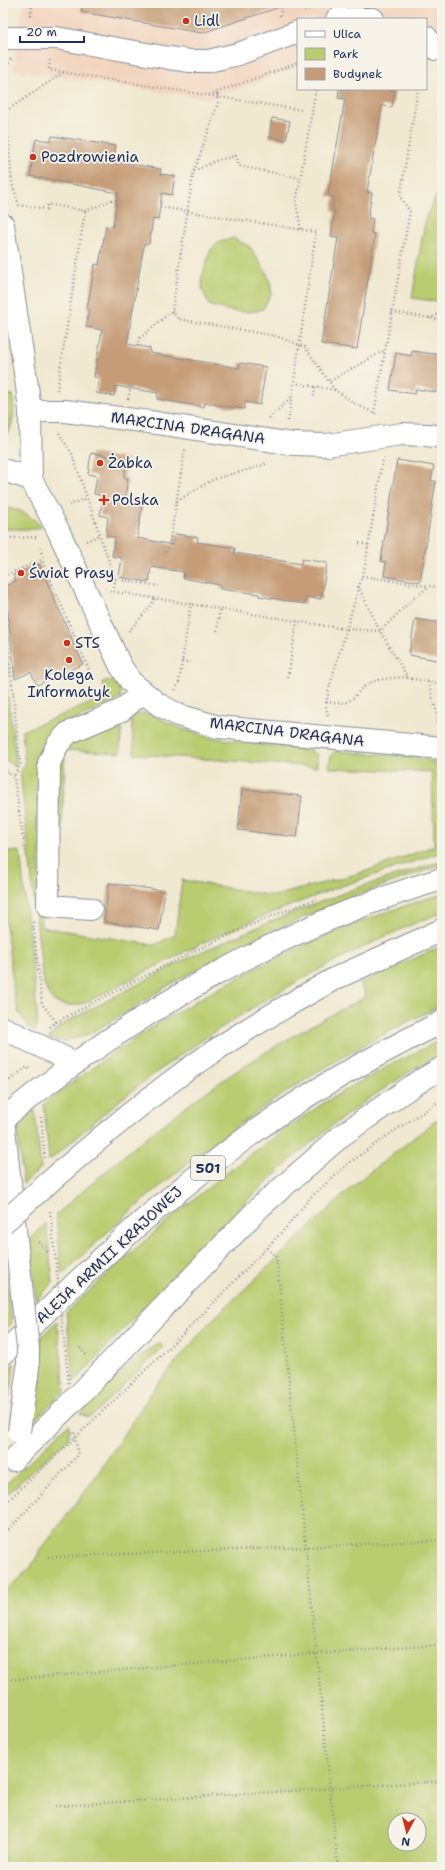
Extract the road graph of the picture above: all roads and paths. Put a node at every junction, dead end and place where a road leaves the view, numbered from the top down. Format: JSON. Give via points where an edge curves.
{"nodes":[{"id":1,"x":32,"y":3,"type":"edge"},
{"id":2,"x":282,"y":3,"type":"edge"},
{"id":3,"x":428,"y":3,"type":"edge"},
{"id":4,"x":442,"y":4,"type":"edge"},
{"id":5,"x":330,"y":11,"type":"edge"},
{"id":6,"x":305,"y":18,"type":"edge"},
{"id":7,"x":368,"y":18,"type":"edge"},
{"id":8,"x":294,"y":21,"type":"edge"},
{"id":9,"x":3,"y":38,"type":"edge"},
{"id":10,"x":30,"y":38,"type":"junction"},
{"id":11,"x":51,"y":54,"type":"dead end"},
{"id":12,"x":297,"y":63,"type":"edge"},
{"id":13,"x":64,"y":72,"type":"junction"},
{"id":14,"x":316,"y":90,"type":"edge"},
{"id":15,"x":418,"y":90,"type":"edge"},
{"id":16,"x":217,"y":92,"type":"junction"},
{"id":17,"x":208,"y":95,"type":"junction"},
{"id":18,"x":218,"y":96,"type":"junction"},
{"id":19,"x":301,"y":110,"type":"dead end"},
{"id":20,"x":6,"y":111,"type":"junction"},
{"id":21,"x":194,"y":170,"type":"junction"},
{"id":22,"x":300,"y":178,"type":"junction"},
{"id":23,"x":122,"y":200,"type":"dead end"},
{"id":24,"x":160,"y":207,"type":"dead end"},
{"id":25,"x":85,"y":211,"type":"junction"},
{"id":26,"x":187,"y":211,"type":"junction"},
{"id":27,"x":3,"y":225,"type":"edge"},
{"id":28,"x":301,"y":229,"type":"junction"},
{"id":29,"x":172,"y":311,"type":"junction"},
{"id":30,"x":392,"y":312,"type":"junction"},
{"id":31,"x":442,"y":313,"type":"edge"},
{"id":32,"x":428,"y":318,"type":"junction"},
{"id":33,"x":442,"y":320,"type":"edge"},
{"id":34,"x":300,"y":344,"type":"junction"},
{"id":35,"x":138,"y":346,"type":"dead end"},
{"id":36,"x":386,"y":350,"type":"junction"},
{"id":37,"x":330,"y":381,"type":"junction"},
{"id":38,"x":294,"y":383,"type":"dead end"},
{"id":39,"x":315,"y":386,"type":"junction"},
{"id":40,"x":57,"y":389,"type":"dead end"},
{"id":41,"x":335,"y":390,"type":"junction"},
{"id":42,"x":292,"y":396,"type":"dead end"},
{"id":43,"x":314,"y":396,"type":"dead end"},
{"id":44,"x":30,"y":411,"type":"junction"},
{"id":45,"x":374,"y":413,"type":"junction"},
{"id":46,"x":380,"y":416,"type":"dead end"},
{"id":47,"x":267,"y":421,"type":"dead end"},
{"id":48,"x":56,"y":427,"type":"dead end"},
{"id":49,"x":188,"y":427,"type":"junction"},
{"id":50,"x":442,"y":437,"type":"edge"},
{"id":51,"x":276,"y":441,"type":"junction"},
{"id":52,"x":387,"y":452,"type":"dead end"},
{"id":53,"x":3,"y":470,"type":"edge"},
{"id":54,"x":31,"y":479,"type":"junction"},
{"id":55,"x":3,"y":485,"type":"edge"},
{"id":56,"x":87,"y":498,"type":"junction"},
{"id":57,"x":177,"y":501,"type":"junction"},
{"id":58,"x":73,"y":503,"type":"dead end"},
{"id":59,"x":100,"y":535,"type":"junction"},
{"id":60,"x":40,"y":537,"type":"dead end"},
{"id":61,"x":3,"y":538,"type":"edge"},
{"id":62,"x":91,"y":539,"type":"dead end"},
{"id":63,"x":359,"y":543,"type":"dead end"},
{"id":64,"x":369,"y":545,"type":"junction"},
{"id":65,"x":165,"y":552,"type":"dead end"},
{"id":66,"x":3,"y":576,"type":"edge"},
{"id":67,"x":362,"y":576,"type":"junction"},
{"id":68,"x":116,"y":579,"type":"junction"},
{"id":69,"x":159,"y":586,"type":"dead end"},
{"id":70,"x":358,"y":586,"type":"junction"},
{"id":71,"x":429,"y":586,"type":"junction"},
{"id":72,"x":442,"y":588,"type":"edge"},
{"id":73,"x":114,"y":590,"type":"junction"},
{"id":74,"x":107,"y":591,"type":"dead end"},
{"id":75,"x":3,"y":592,"type":"edge"},
{"id":76,"x":155,"y":597,"type":"junction"},
{"id":77,"x":191,"y":603,"type":"junction"},
{"id":78,"x":220,"y":608,"type":"junction"},
{"id":79,"x":297,"y":621,"type":"junction"},
{"id":80,"x":345,"y":629,"type":"junction"},
{"id":81,"x":216,"y":631,"type":"dead end"},
{"id":82,"x":380,"y":631,"type":"junction"},
{"id":83,"x":128,"y":632,"type":"dead end"},
{"id":84,"x":182,"y":661,"type":"junction"},
{"id":85,"x":192,"y":663,"type":"dead end"},
{"id":86,"x":92,"y":676,"type":"dead end"},
{"id":87,"x":407,"y":676,"type":"junction"},
{"id":88,"x":288,"y":677,"type":"dead end"},
{"id":89,"x":428,"y":682,"type":"junction"},
{"id":90,"x":442,"y":684,"type":"edge"},
{"id":91,"x":142,"y":692,"type":"junction"},
{"id":92,"x":173,"y":694,"type":"dead end"},
{"id":93,"x":326,"y":702,"type":"junction"},
{"id":94,"x":442,"y":716,"type":"edge"},
{"id":95,"x":331,"y":719,"type":"dead end"},
{"id":96,"x":442,"y":748,"type":"edge"},
{"id":97,"x":14,"y":778,"type":"dead end"},
{"id":98,"x":442,"y":879,"type":"edge"},
{"id":99,"x":91,"y":909,"type":"dead end"},
{"id":100,"x":442,"y":930,"type":"edge"},
{"id":101,"x":442,"y":1022,"type":"edge"},
{"id":102,"x":3,"y":1028,"type":"edge"},
{"id":103,"x":75,"y":1063,"type":"junction"},
{"id":104,"x":442,"y":1068,"type":"edge"},
{"id":105,"x":3,"y":1085,"type":"edge"},
{"id":106,"x":38,"y":1091,"type":"junction"},
{"id":107,"x":442,"y":1100,"type":"edge"},
{"id":108,"x":3,"y":1119,"type":"edge"},
{"id":109,"x":45,"y":1159,"type":"dead end"},
{"id":110,"x":7,"y":1198,"type":"edge"},
{"id":111,"x":49,"y":1205,"type":"dead end"},
{"id":112,"x":3,"y":1223,"type":"edge"},
{"id":113,"x":38,"y":1242,"type":"dead end"},
{"id":114,"x":267,"y":1248,"type":"junction"},
{"id":115,"x":48,"y":1254,"type":"dead end"},
{"id":116,"x":3,"y":1354,"type":"edge"},
{"id":117,"x":69,"y":1386,"type":"dead end"},
{"id":118,"x":75,"y":1438,"type":"junction"},
{"id":119,"x":8,"y":1464,"type":"edge"},
{"id":120,"x":3,"y":1505,"type":"edge"},
{"id":121,"x":3,"y":1536,"type":"edge"},
{"id":122,"x":442,"y":1540,"type":"edge"},
{"id":123,"x":305,"y":1547,"type":"junction"},
{"id":124,"x":48,"y":1557,"type":"dead end"},
{"id":125,"x":442,"y":1645,"type":"edge"},
{"id":126,"x":316,"y":1653,"type":"junction"},
{"id":127,"x":3,"y":1680,"type":"edge"},
{"id":128,"x":442,"y":1782,"type":"edge"},
{"id":129,"x":330,"y":1788,"type":"junction"},
{"id":130,"x":56,"y":1806,"type":"dead end"},
{"id":131,"x":338,"y":1867,"type":"edge"}],
"edges":[{"from":1,"to":10,"type":"path"},
{"from":2,"to":8,"type":"path","via":[[280,20]]},
{"from":3,"to":4,"type":"path"},
{"from":5,"to":6,"type":"path"},
{"from":5,"to":7,"type":"main road"},
{"from":8,"to":10,"type":"main road","via":[[238,54],[208,61],[169,58],[56,38]]},
{"from":9,"to":10,"type":"main road"},
{"from":10,"to":20,"type":"path","via":[[30,52],[24,51],[13,56],[6,68]]},
{"from":11,"to":13,"type":"path","via":[[49,70]]},
{"from":12,"to":16,"type":"path"},
{"from":13,"to":17,"type":"path"},
{"from":13,"to":20,"type":"path"},
{"from":14,"to":22,"type":"path"},
{"from":15,"to":30,"type":"path","via":[[400,197],[410,211]]},
{"from":16,"to":17,"type":"path"},
{"from":16,"to":18,"type":"path"},
{"from":17,"to":18,"type":"path"},
{"from":18,"to":19,"type":"path"},
{"from":18,"to":21,"type":"path","via":[[218,103]]},
{"from":20,"to":25,"type":"path","via":[[12,183],[19,205],[47,209],[48,204]]},
{"from":21,"to":22,"type":"path","via":[[236,156],[239,166]]},
{"from":21,"to":26,"type":"path"},
{"from":22,"to":28,"type":"path","via":[[296,203]]},
{"from":23,"to":25,"type":"path","via":[[112,200]]},
{"from":24,"to":26,"type":"path"},
{"from":25,"to":40,"type":"path"},
{"from":26,"to":28,"type":"path"},
{"from":26,"to":29,"type":"path"},
{"from":27,"to":44,"type":"main road","name":"MARCINA DRAGANA"},
{"from":28,"to":34,"type":"path","via":[[316,232]]},
{"from":29,"to":34,"type":"path","via":[[178,319],[276,336]]},
{"from":29,"to":35,"type":"path","via":[[139,339]]},
{"from":30,"to":32,"type":"path"},
{"from":30,"to":36,"type":"path"},
{"from":31,"to":32,"type":"path"},
{"from":32,"to":33,"type":"path"},
{"from":34,"to":37,"type":"path"},
{"from":36,"to":37,"type":"path"},
{"from":36,"to":45,"type":"path"},
{"from":37,"to":41,"type":"path"},
{"from":38,"to":39,"type":"path"},
{"from":39,"to":41,"type":"path"},
{"from":39,"to":43,"type":"path"},
{"from":41,"to":45,"type":"path"},
{"from":42,"to":47,"type":"path"},
{"from":44,"to":49,"type":"main road","name":"MARCINA DRAGANA","via":[[65,411]]},
{"from":44,"to":54,"type":"main road","name":"MARCINA DRAGANA"},
{"from":45,"to":46,"type":"path"},
{"from":48,"to":56,"type":"path","via":[[72,454]]},
{"from":49,"to":51,"type":"main road","name":"MARCINA DRAGANA"},
{"from":49,"to":57,"type":"path"},
{"from":50,"to":51,"type":"main road","name":"MARCINA DRAGANA","via":[[402,434],[327,445]]},
{"from":51,"to":57,"type":"path","via":[[274,452],[264,465],[214,479]]},
{"from":52,"to":64,"type":"path","via":[[382,463]]},
{"from":53,"to":54,"type":"main road"},
{"from":54,"to":55,"type":"main road"},
{"from":54,"to":91,"type":"main road","name":"MARCINA DRAGANA","via":[[58,530],[120,665]]},
{"from":56,"to":58,"type":"path"},
{"from":56,"to":59,"type":"path"},
{"from":57,"to":65,"type":"path","via":[[169,547]]},
{"from":59,"to":62,"type":"path"},
{"from":59,"to":68,"type":"path"},
{"from":60,"to":61,"type":"path"},
{"from":63,"to":64,"type":"path"},
{"from":64,"to":67,"type":"path"},
{"from":66,"to":86,"type":"path","via":[[42,560]]},
{"from":67,"to":70,"type":"path"},
{"from":67,"to":71,"type":"path"},
{"from":68,"to":69,"type":"path"},
{"from":68,"to":73,"type":"path"},
{"from":70,"to":80,"type":"path"},
{"from":70,"to":82,"type":"path"},
{"from":71,"to":72,"type":"path"},
{"from":71,"to":82,"type":"path","via":[[416,595]]},
{"from":73,"to":74,"type":"path"},
{"from":73,"to":76,"type":"path"},
{"from":75,"to":97,"type":"path","via":[[20,764]]},
{"from":76,"to":77,"type":"path"},
{"from":76,"to":83,"type":"path"},
{"from":77,"to":78,"type":"path"},
{"from":77,"to":84,"type":"path"},
{"from":78,"to":79,"type":"path"},
{"from":78,"to":81,"type":"path"},
{"from":79,"to":80,"type":"path"},
{"from":79,"to":88,"type":"path"},
{"from":80,"to":82,"type":"path"},
{"from":80,"to":93,"type":"path"},
{"from":82,"to":87,"type":"path"},
{"from":84,"to":85,"type":"path"},
{"from":84,"to":92,"type":"path","via":[[179,682]]},
{"from":87,"to":89,"type":"path"},
{"from":87,"to":93,"type":"path","via":[[372,682],[343,704]]},
{"from":89,"to":90,"type":"path"},
{"from":89,"to":94,"type":"path","via":[[438,716]]},
{"from":91,"to":96,"type":"main road","name":"MARCINA DRAGANA","via":[[178,715],[219,727]]},
{"from":91,"to":99,"type":"main road","via":[[122,710],[68,733],[58,744],[49,763],[48,906]]},
{"from":93,"to":95,"type":"path","via":[[326,710]]},
{"from":98,"to":103,"type":"main road","via":[[349,911],[277,943],[208,979],[139,1020]]},
{"from":100,"to":112,"type":"main road","bridge":true,"via":[[334,979],[223,1045],[108,1131]]},
{"from":101,"to":116,"type":"main road","name":"ALEJA ARMII KRAJOWEJ","number":"501","via":[[379,1054],[311,1094],[238,1145],[149,1216]]},
{"from":102,"to":103,"type":"main road"},
{"from":103,"to":106,"type":"main road"},
{"from":104,"to":119,"type":"main road","via":[[341,1136],[260,1207],[71,1403]]},
{"from":105,"to":106,"type":"path","via":[[27,1067],[36,1077]]},
{"from":106,"to":108,"type":"main road"},
{"from":106,"to":109,"type":"path"},
{"from":107,"to":114,"type":"path","via":[[349,1163],[311,1197]]},
{"from":108,"to":110,"type":"main road"},
{"from":110,"to":119,"type":"main road","bridge":true,"via":[[18,1256],[28,1348],[28,1368],[19,1432]]},
{"from":111,"to":117,"type":"path","bridge":true},
{"from":113,"to":115,"type":"path"},
{"from":114,"to":118,"type":"path","via":[[188,1329]]},
{"from":114,"to":123,"type":"path","via":[[276,1257]]},
{"from":118,"to":120,"type":"path"},
{"from":118,"to":121,"type":"path","via":[[78,1455]]},
{"from":122,"to":123,"type":"path"},
{"from":123,"to":124,"type":"path"},
{"from":123,"to":126,"type":"path"},
{"from":125,"to":126,"type":"path"},
{"from":126,"to":127,"type":"path"},
{"from":126,"to":129,"type":"path"},
{"from":128,"to":129,"type":"path"},
{"from":129,"to":130,"type":"path"},
{"from":129,"to":131,"type":"path"}]}
